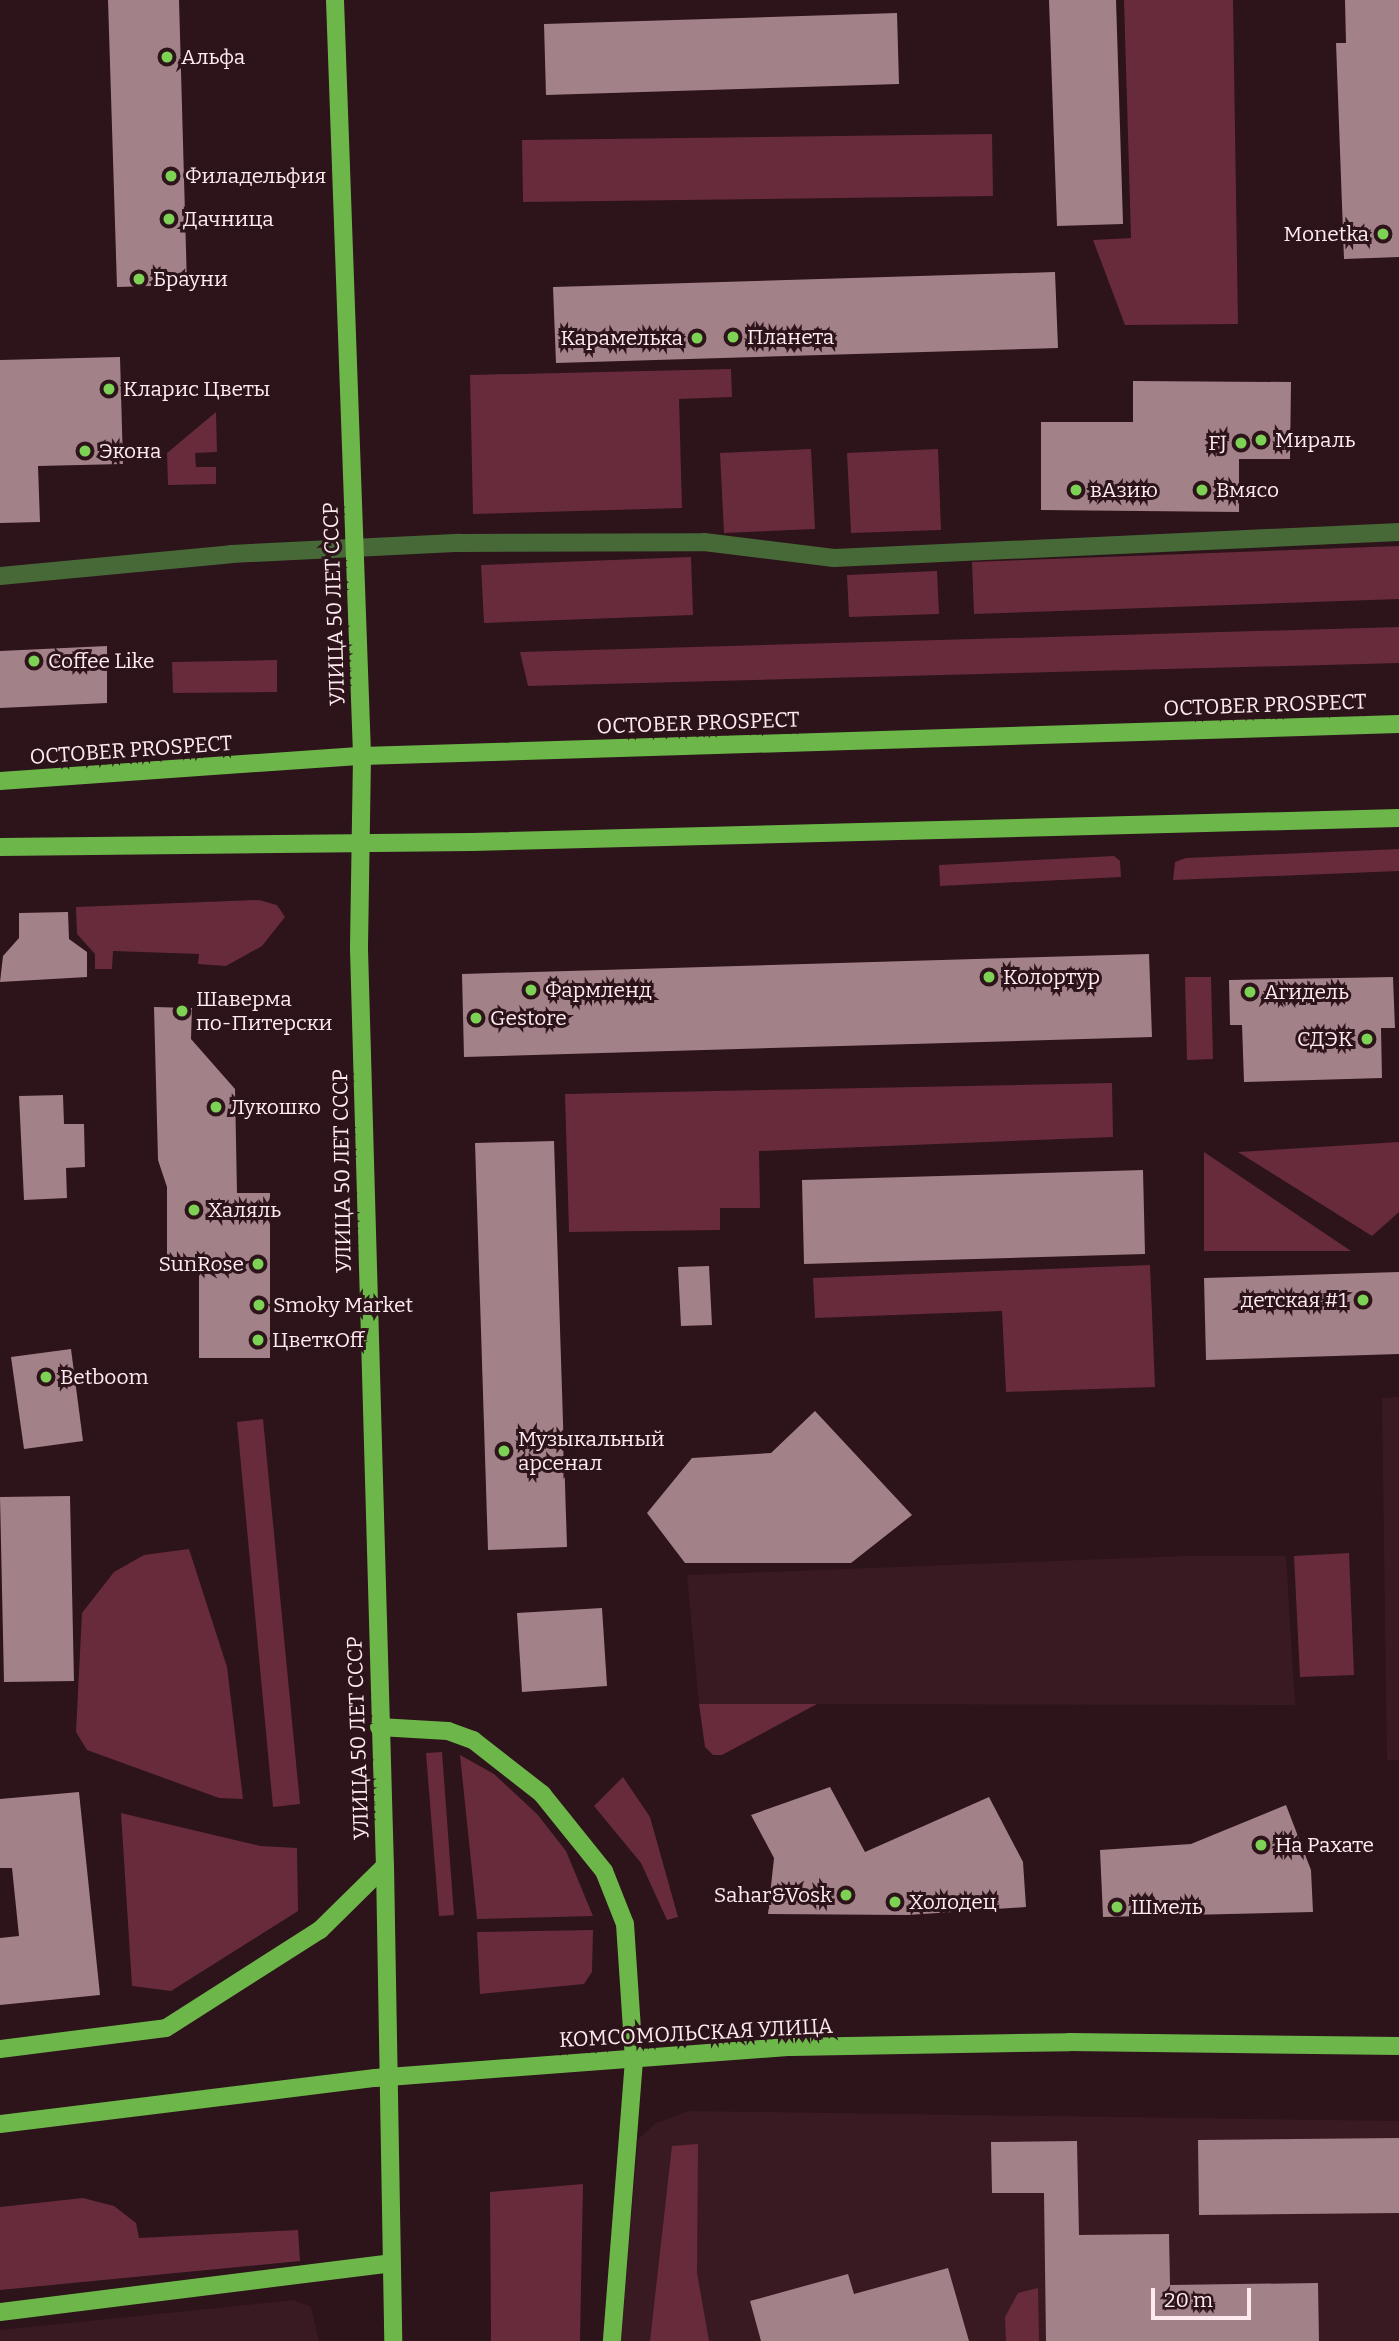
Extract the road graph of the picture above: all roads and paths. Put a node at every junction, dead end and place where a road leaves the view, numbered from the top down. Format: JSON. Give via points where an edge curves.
{"nodes":[{"id":1,"x":335,"y":0,"type":"edge"},
{"id":2,"x":1399,"y":533,"type":"edge"},
{"id":3,"x":355,"y":547,"type":"junction"},
{"id":4,"x":0,"y":576,"type":"edge"},
{"id":5,"x":1399,"y":724,"type":"edge"},
{"id":6,"x":362,"y":756,"type":"junction"},
{"id":7,"x":0,"y":781,"type":"edge"},
{"id":8,"x":1399,"y":818,"type":"edge"},
{"id":9,"x":361,"y":843,"type":"junction"},
{"id":10,"x":0,"y":847,"type":"edge"},
{"id":11,"x":379,"y":1727,"type":"junction"},
{"id":12,"x":385,"y":1866,"type":"junction"},
{"id":13,"x":1399,"y":2046,"type":"edge"},
{"id":14,"x":0,"y":2049,"type":"edge"},
{"id":15,"x":634,"y":2060,"type":"junction"},
{"id":16,"x":0,"y":2124,"type":"edge"},
{"id":17,"x":391,"y":2263,"type":"junction"},
{"id":18,"x":0,"y":2312,"type":"edge"},
{"id":19,"x":393,"y":2341,"type":"edge"},
{"id":20,"x":612,"y":2341,"type":"edge"}],
"edges":[{"from":1,"to":3,"type":"main road","name":"УЛИЦА 50 ЛЕТ СССР"},
{"from":2,"to":3,"type":"street","via":[[834,558],[704,542]]},
{"from":3,"to":4,"type":"street"},
{"from":3,"to":6,"type":"main road","name":"УЛИЦА 50 ЛЕТ СССР"},
{"from":5,"to":6,"type":"main road","name":"OCTOBER PROSPECT"},
{"from":6,"to":7,"type":"main road","name":"OCTOBER PROSPECT"},
{"from":6,"to":9,"type":"main road","name":"УЛИЦА 50 ЛЕТ СССР"},
{"from":8,"to":9,"type":"main road"},
{"from":9,"to":10,"type":"main road"},
{"from":9,"to":11,"type":"main road","name":"УЛИЦА 50 ЛЕТ СССР","via":[[359,949]]},
{"from":11,"to":12,"type":"main road","name":"УЛИЦА 50 ЛЕТ СССР"},
{"from":11,"to":15,"type":"main road","via":[[449,1731],[473,1740],[542,1794],[589,1851],[604,1871],[625,1924]]},
{"from":12,"to":14,"type":"main road","via":[[320,1930],[166,2028]]},
{"from":12,"to":17,"type":"main road","name":"УЛИЦА 50 ЛЕТ СССР"},
{"from":13,"to":15,"type":"main road","name":"КОМСОМОЛЬСКАЯ УЛИЦА","via":[[791,2047]]},
{"from":15,"to":16,"type":"main road","name":"КОМСОМОЛЬСКАЯ УЛИЦА","via":[[375,2078]]},
{"from":15,"to":20,"type":"main road"},
{"from":17,"to":18,"type":"main road"},
{"from":17,"to":19,"type":"main road","name":"УЛИЦА 50 ЛЕТ СССР"}]}
